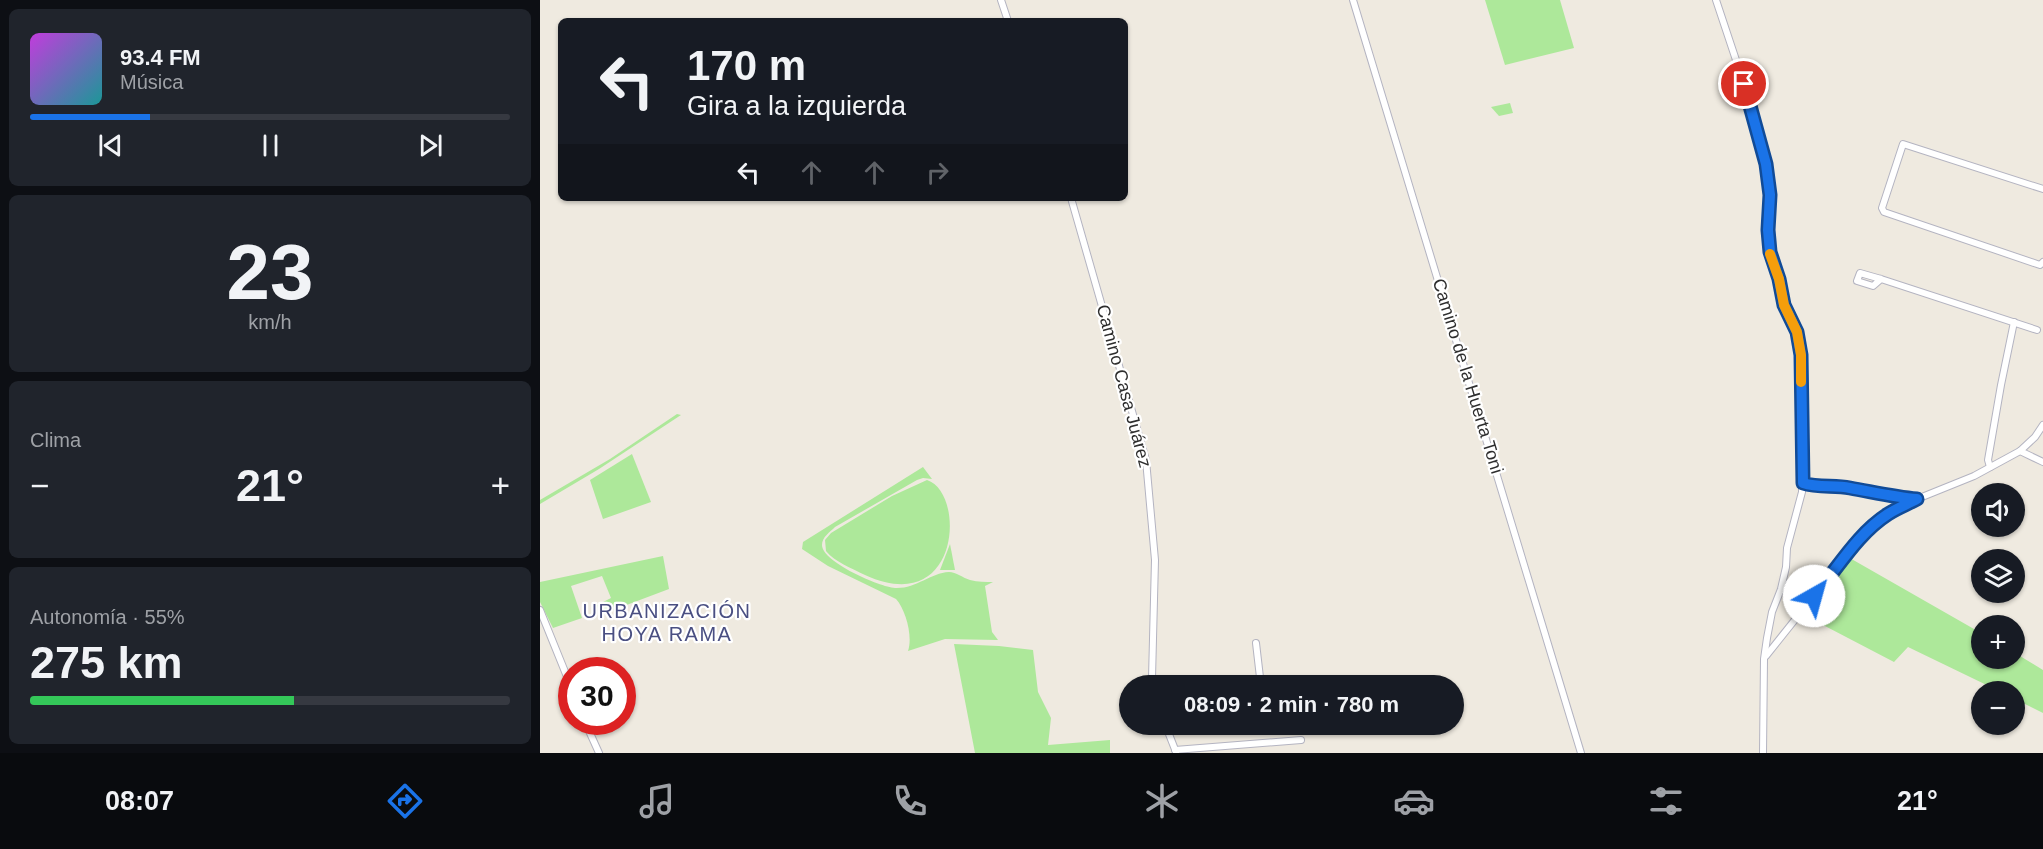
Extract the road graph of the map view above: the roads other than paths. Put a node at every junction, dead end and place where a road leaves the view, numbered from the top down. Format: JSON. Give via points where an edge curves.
{"nodes":[{"id":1,"x":1001,"y":0,"type":"edge"},
{"id":2,"x":1353,"y":0,"type":"edge"},
{"id":3,"x":1716,"y":0,"type":"edge"},
{"id":4,"x":1007,"y":18,"type":"edge"},
{"id":5,"x":2043,"y":189,"type":"edge"},
{"id":6,"x":1072,"y":201,"type":"edge"},
{"id":7,"x":2043,"y":262,"type":"edge"},
{"id":8,"x":1881,"y":279,"type":"dead end"},
{"id":9,"x":2014,"y":322,"type":"junction"},
{"id":10,"x":2037,"y":330,"type":"dead end"},
{"id":11,"x":2043,"y":425,"type":"edge"},
{"id":12,"x":2020,"y":451,"type":"junction"},
{"id":13,"x":2043,"y":462,"type":"edge"},
{"id":14,"x":1990,"y":467,"type":"junction"},
{"id":15,"x":1803,"y":483,"type":"junction"},
{"id":16,"x":1917,"y":499,"type":"junction"},
{"id":17,"x":540,"y":610,"type":"edge"},
{"id":18,"x":1256,"y":642,"type":"dead end"},
{"id":19,"x":559,"y":657,"type":"edge"},
{"id":20,"x":1764,"y":659,"type":"junction"},
{"id":21,"x":1152,"y":675,"type":"edge"},
{"id":22,"x":1260,"y":675,"type":"edge"},
{"id":23,"x":591,"y":735,"type":"edge"},
{"id":24,"x":1169,"y":735,"type":"edge"},
{"id":25,"x":1301,"y":740,"type":"dead end"},
{"id":26,"x":1176,"y":751,"type":"edge"},
{"id":27,"x":599,"y":753,"type":"edge"},
{"id":28,"x":1581,"y":753,"type":"edge"},
{"id":29,"x":1763,"y":753,"type":"edge"}],
"edges":[{"from":1,"to":4,"type":"street"},
{"from":2,"to":28,"type":"street","name":"Camino de la Huerta Toni"},
{"from":3,"to":15,"type":"street","via":[[1766,164],[1770,252],[1784,305],[1797,332],[1801,355]]},
{"from":5,"to":7,"type":"street","via":[[1903,144],[1882,208],[1884,212],[2040,265]]},
{"from":6,"to":21,"type":"street","name":"Camino Casa Juárez","via":[[1146,460],[1155,560]]},
{"from":8,"to":9,"type":"street"},
{"from":9,"to":10,"type":"street"},
{"from":9,"to":14,"type":"street","via":[[1988,460]]},
{"from":11,"to":12,"type":"street"},
{"from":12,"to":13,"type":"street"},
{"from":12,"to":14,"type":"street"},
{"from":14,"to":16,"type":"street"},
{"from":15,"to":16,"type":"street"},
{"from":15,"to":20,"type":"street"},
{"from":16,"to":20,"type":"street","via":[[1890,513],[1864,535]]},
{"from":17,"to":19,"type":"street"},
{"from":18,"to":22,"type":"street"},
{"from":20,"to":29,"type":"street"},
{"from":23,"to":27,"type":"street"},
{"from":24,"to":26,"type":"street"},
{"from":25,"to":26,"type":"street"}]}
